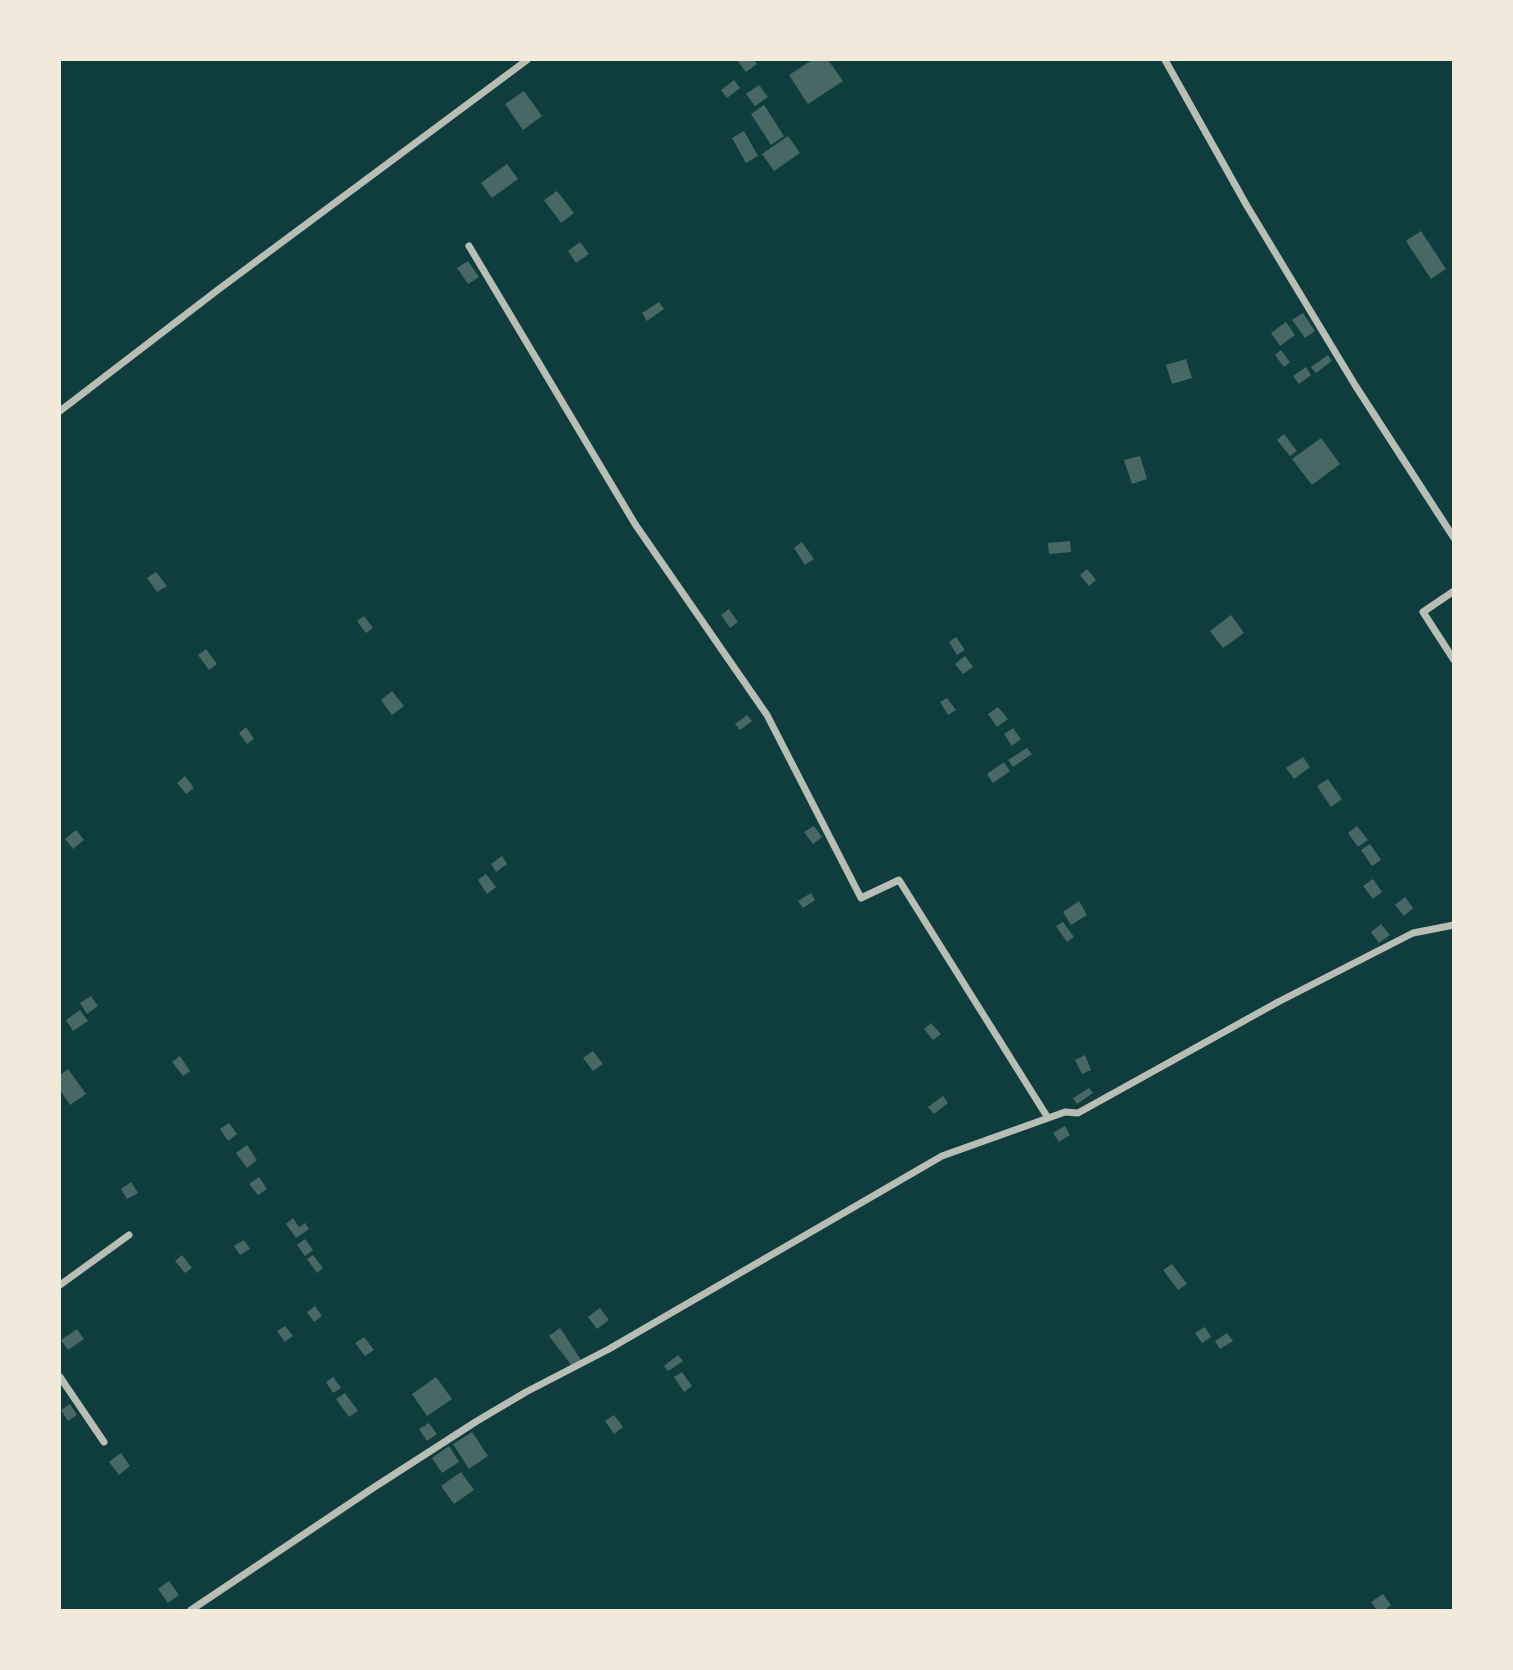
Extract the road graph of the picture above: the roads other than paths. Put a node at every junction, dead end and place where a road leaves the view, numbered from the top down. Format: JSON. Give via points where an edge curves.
{"nodes":[{"id":1,"x":527,"y":60,"type":"edge"},
{"id":2,"x":1165,"y":60,"type":"edge"},
{"id":3,"x":469,"y":246,"type":"dead end"},
{"id":4,"x":60,"y":411,"type":"edge"},
{"id":5,"x":1454,"y":538,"type":"edge"},
{"id":6,"x":1454,"y":590,"type":"edge"},
{"id":7,"x":1454,"y":660,"type":"edge"},
{"id":8,"x":1454,"y":925,"type":"edge"},
{"id":9,"x":1048,"y":1118,"type":"junction"},
{"id":10,"x":129,"y":1235,"type":"dead end"},
{"id":11,"x":60,"y":1285,"type":"edge"},
{"id":12,"x":60,"y":1377,"type":"edge"},
{"id":13,"x":104,"y":1442,"type":"dead end"},
{"id":14,"x":191,"y":1611,"type":"edge"}],
"edges":[{"from":1,"to":4,"type":"street"},
{"from":2,"to":5,"type":"street","via":[[1268,242]]},
{"from":3,"to":9,"type":"street","via":[[635,523],[767,715],[861,898],[899,880]]},
{"from":6,"to":7,"type":"street","via":[[1423,612]]},
{"from":8,"to":9,"type":"street","via":[[1413,933],[1078,1113]]},
{"from":9,"to":14,"type":"street","via":[[942,1156],[609,1349],[526,1392]]},
{"from":10,"to":11,"type":"street"},
{"from":12,"to":13,"type":"street"}]}
